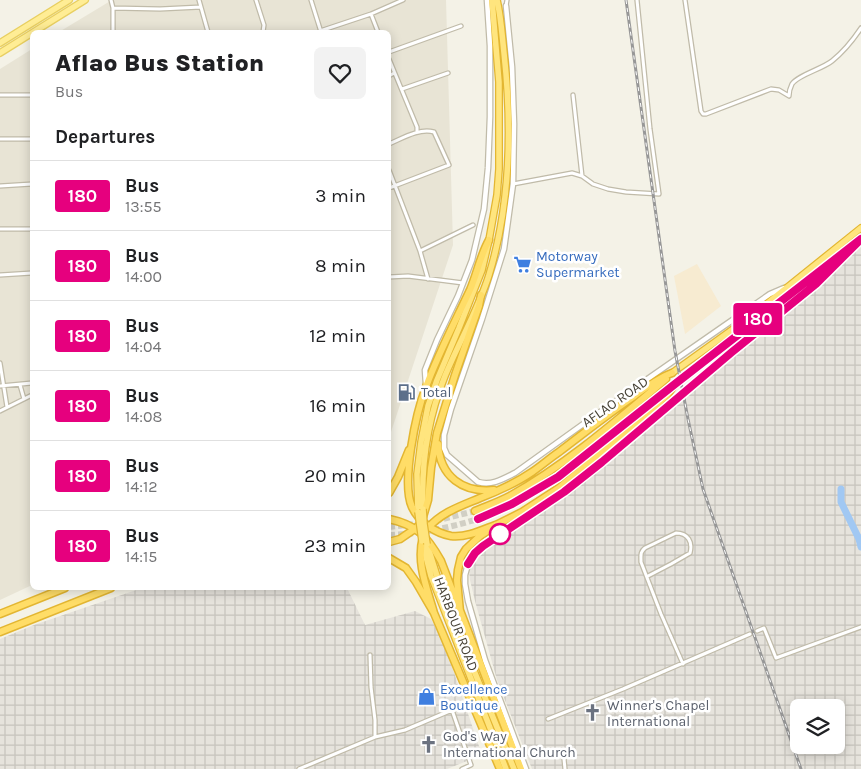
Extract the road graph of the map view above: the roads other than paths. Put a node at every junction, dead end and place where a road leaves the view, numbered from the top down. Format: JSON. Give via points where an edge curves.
{"nodes":[{"id":1,"x":69,"y":0,"type":"edge"},
{"id":2,"x":85,"y":0,"type":"edge"},
{"id":3,"x":112,"y":0,"type":"edge"},
{"id":4,"x":256,"y":0,"type":"edge"},
{"id":5,"x":311,"y":0,"type":"edge"},
{"id":6,"x":403,"y":0,"type":"edge"},
{"id":7,"x":487,"y":0,"type":"edge"},
{"id":8,"x":492,"y":0,"type":"edge"},
{"id":9,"x":497,"y":0,"type":"edge"},
{"id":10,"x":506,"y":0,"type":"edge"},
{"id":11,"x":637,"y":0,"type":"edge"},
{"id":12,"x":685,"y":0,"type":"edge"},
{"id":13,"x":201,"y":1,"type":"edge"},
{"id":14,"x":506,"y":6,"type":"joint"},
{"id":15,"x":201,"y":7,"type":"junction"},
{"id":16,"x":72,"y":8,"type":"junction"},
{"id":17,"x":113,"y":8,"type":"junction"},
{"id":18,"x":371,"y":14,"type":"junction"},
{"id":19,"x":461,"y":26,"type":"dead end"},
{"id":20,"x":861,"y":28,"type":"edge"},
{"id":21,"x":36,"y":30,"type":"edge"},
{"id":22,"x":114,"y":30,"type":"edge"},
{"id":23,"x":207,"y":30,"type":"edge"},
{"id":24,"x":263,"y":30,"type":"edge"},
{"id":25,"x":319,"y":30,"type":"edge"},
{"id":26,"x":326,"y":30,"type":"edge"},
{"id":27,"x":377,"y":30,"type":"edge"},
{"id":28,"x":30,"y":34,"type":"edge"},
{"id":29,"x":0,"y":44,"type":"edge"},
{"id":30,"x":391,"y":51,"type":"edge"},
{"id":31,"x":0,"y":53,"type":"edge"},
{"id":32,"x":391,"y":65,"type":"edge"},
{"id":33,"x":394,"y":73,"type":"junction"},
{"id":34,"x":448,"y":73,"type":"dead end"},
{"id":35,"x":391,"y":75,"type":"edge"},
{"id":36,"x":402,"y":89,"type":"junction"},
{"id":37,"x":0,"y":95,"type":"edge"},
{"id":38,"x":30,"y":95,"type":"edge"},
{"id":39,"x":573,"y":96,"type":"dead end"},
{"id":40,"x":416,"y":132,"type":"junction"},
{"id":41,"x":0,"y":139,"type":"edge"},
{"id":42,"x":30,"y":139,"type":"edge"},
{"id":43,"x":391,"y":143,"type":"edge"},
{"id":44,"x":391,"y":176,"type":"edge"},
{"id":45,"x":582,"y":176,"type":"junction"},
{"id":46,"x":30,"y":184,"type":"edge"},
{"id":47,"x":513,"y":184,"type":"junction"},
{"id":48,"x":0,"y":186,"type":"edge"},
{"id":49,"x":394,"y":186,"type":"junction"},
{"id":50,"x":391,"y":187,"type":"edge"},
{"id":51,"x":473,"y":225,"type":"dead end"},
{"id":52,"x":30,"y":228,"type":"edge"},
{"id":53,"x":861,"y":228,"type":"edge"},
{"id":54,"x":0,"y":230,"type":"edge"},
{"id":55,"x":861,"y":239,"type":"edge"},
{"id":56,"x":489,"y":240,"type":"junction"},
{"id":57,"x":420,"y":251,"type":"junction"},
{"id":58,"x":30,"y":273,"type":"edge"},
{"id":59,"x":0,"y":275,"type":"edge"},
{"id":60,"x":391,"y":277,"type":"edge"},
{"id":61,"x":428,"y":279,"type":"junction"},
{"id":62,"x":463,"y":283,"type":"junction"},
{"id":63,"x":790,"y":285,"type":"junction"},
{"id":64,"x":482,"y":295,"type":"junction"},
{"id":65,"x":462,"y":330,"type":"junction"},
{"id":66,"x":0,"y":363,"type":"edge"},
{"id":67,"x":672,"y":373,"type":"junction"},
{"id":68,"x":30,"y":383,"type":"edge"},
{"id":69,"x":675,"y":384,"type":"junction"},
{"id":70,"x":20,"y":385,"type":"junction"},
{"id":71,"x":2,"y":386,"type":"edge"},
{"id":72,"x":426,"y":387,"type":"junction"},
{"id":73,"x":30,"y":396,"type":"edge"},
{"id":74,"x":24,"y":399,"type":"junction"},
{"id":75,"x":7,"y":407,"type":"junction"},
{"id":76,"x":0,"y":411,"type":"edge"},
{"id":77,"x":437,"y":433,"type":"junction"},
{"id":78,"x":412,"y":442,"type":"junction"},
{"id":79,"x":420,"y":473,"type":"junction"},
{"id":80,"x":504,"y":487,"type":"junction"},
{"id":81,"x":391,"y":489,"type":"edge"},
{"id":82,"x":475,"y":511,"type":"tunnel mouth"},
{"id":83,"x":391,"y":518,"type":"edge"},
{"id":84,"x":478,"y":519,"type":"tunnel mouth"},
{"id":85,"x":421,"y":521,"type":"junction"},
{"id":86,"x":498,"y":524,"type":"junction"},
{"id":87,"x":429,"y":526,"type":"junction"},
{"id":88,"x":416,"y":528,"type":"junction"},
{"id":89,"x":423,"y":534,"type":"junction"},
{"id":90,"x":391,"y":541,"type":"edge"},
{"id":91,"x":391,"y":559,"type":"edge"},
{"id":92,"x":468,"y":564,"type":"joint"},
{"id":93,"x":648,"y":576,"type":"junction"},
{"id":94,"x":61,"y":590,"type":"edge"},
{"id":95,"x":106,"y":590,"type":"edge"},
{"id":96,"x":460,"y":612,"type":"junction"},
{"id":97,"x":434,"y":613,"type":"junction"},
{"id":98,"x":0,"y":614,"type":"edge"},
{"id":99,"x":861,"y":627,"type":"edge"},
{"id":100,"x":757,"y":631,"type":"dead end"},
{"id":101,"x":0,"y":632,"type":"edge"},
{"id":102,"x":750,"y":634,"type":"dead end"},
{"id":103,"x":370,"y":655,"type":"dead end"},
{"id":104,"x":683,"y":664,"type":"junction"},
{"id":105,"x":548,"y":719,"type":"dead end"},
{"id":106,"x":375,"y":738,"type":"junction"},
{"id":107,"x":564,"y":759,"type":"dead end"},
{"id":108,"x":298,"y":769,"type":"edge"},
{"id":109,"x":462,"y":769,"type":"edge"},
{"id":110,"x":500,"y":769,"type":"edge"},
{"id":111,"x":506,"y":769,"type":"edge"},
{"id":112,"x":514,"y":769,"type":"edge"},
{"id":113,"x":521,"y":769,"type":"edge"},
{"id":114,"x":526,"y":769,"type":"edge"},
{"id":115,"x":565,"y":769,"type":"edge"}],
"edges":[{"from":1,"to":16,"type":"main road"},
{"from":1,"to":29,"type":"main road"},
{"from":2,"to":16,"type":"main road"},
{"from":3,"to":17,"type":"street"},
{"from":4,"to":24,"type":"street"},
{"from":5,"to":25,"type":"street"},
{"from":6,"to":18,"type":"street"},
{"from":7,"to":62,"type":"street","via":[[490,46],[488,168],[484,209]]},
{"from":8,"to":56,"type":"highway","via":[[500,114],[497,195]]},
{"from":9,"to":64,"type":"highway","via":[[508,104],[506,186],[496,247]]},
{"from":10,"to":14,"type":"street"},
{"from":11,"to":45,"type":"street","via":[[659,194],[608,188],[589,182]]},
{"from":12,"to":20,"type":"street","via":[[703,114],[771,89],[789,96],[795,81],[833,60]]},
{"from":13,"to":15,"type":"street"},
{"from":14,"to":47,"type":"street","via":[[512,67]]},
{"from":15,"to":17,"type":"street"},
{"from":15,"to":23,"type":"street"},
{"from":16,"to":21,"type":"main road"},
{"from":17,"to":22,"type":"street"},
{"from":18,"to":26,"type":"street"},
{"from":18,"to":27,"type":"street"},
{"from":19,"to":30,"type":"street"},
{"from":28,"to":31,"type":"main road"},
{"from":32,"to":33,"type":"street"},
{"from":33,"to":35,"type":"street"},
{"from":33,"to":36,"type":"street"},
{"from":34,"to":36,"type":"street"},
{"from":36,"to":40,"type":"street"},
{"from":37,"to":38,"type":"street"},
{"from":39,"to":45,"type":"street"},
{"from":40,"to":43,"type":"street"},
{"from":40,"to":49,"type":"street","via":[[434,132],[449,165]]},
{"from":41,"to":42,"type":"street"},
{"from":44,"to":49,"type":"street"},
{"from":45,"to":47,"type":"street","via":[[572,172]]},
{"from":46,"to":48,"type":"street"},
{"from":47,"to":63,"type":"street","name":"AFLAO ROAD","via":[[504,249],[444,435],[447,455],[478,482],[489,484],[515,473],[770,294]]},
{"from":49,"to":50,"type":"street"},
{"from":49,"to":57,"type":"street"},
{"from":51,"to":57,"type":"street"},
{"from":52,"to":54,"type":"street"},
{"from":53,"to":63,"type":"highway","name":"AFLAO ROAD"},
{"from":55,"to":69,"type":"highway","name":"AFLAO ROAD"},
{"from":55,"to":92,"type":"street","name":"AFLAO ROAD","via":[[816,284],[602,462],[564,492],[483,546]]},
{"from":56,"to":65,"type":"highway"},
{"from":56,"to":72,"type":"highway"},
{"from":57,"to":61,"type":"street"},
{"from":58,"to":59,"type":"street"},
{"from":60,"to":61,"type":"street"},
{"from":61,"to":62,"type":"street"},
{"from":62,"to":72,"type":"street","via":[[425,370]]},
{"from":63,"to":67,"type":"highway","name":"AFLAO ROAD"},
{"from":64,"to":65,"type":"highway"},
{"from":64,"to":77,"type":"highway"},
{"from":65,"to":79,"type":"highway","via":[[429,424]]},
{"from":66,"to":71,"type":"street"},
{"from":67,"to":80,"type":"highway","via":[[624,403],[531,472]]},
{"from":67,"to":82,"type":"highway","name":"AFLAO ROAD","via":[[597,437],[546,474],[508,497]]},
{"from":68,"to":70,"type":"street"},
{"from":69,"to":84,"type":"highway","name":"AFLAO ROAD","via":[[558,477],[512,504]]},
{"from":69,"to":86,"type":"highway","via":[[654,407],[559,488]]},
{"from":70,"to":71,"type":"street"},
{"from":70,"to":74,"type":"street"},
{"from":71,"to":75,"type":"street"},
{"from":72,"to":78,"type":"highway"},
{"from":73,"to":74,"type":"street"},
{"from":74,"to":75,"type":"street"},
{"from":75,"to":76,"type":"street"},
{"from":77,"to":80,"type":"highway","via":[[442,465],[456,482],[482,491]]},
{"from":77,"to":85,"type":"highway","via":[[428,500]]},
{"from":78,"to":81,"type":"highway"},
{"from":78,"to":85,"type":"highway","via":[[409,494],[412,507]]},
{"from":79,"to":111,"type":"highway","name":"HARBOUR ROAD","bridge":true,"via":[[418,512],[426,559]]},
{"from":79,"to":112,"type":"highway","name":"HARBOUR ROAD","bridge":true,"via":[[424,524],[432,560]]},
{"from":80,"to":87,"type":"highway","via":[[454,508]]},
{"from":83,"to":88,"type":"highway"},
{"from":85,"to":87,"type":"highway"},
{"from":85,"to":88,"type":"highway"},
{"from":86,"to":87,"type":"highway","via":[[468,535],[452,536]]},
{"from":86,"to":96,"type":"highway","via":[[480,536],[461,557],[457,580]]},
{"from":87,"to":89,"type":"highway"},
{"from":88,"to":89,"type":"highway"},
{"from":88,"to":90,"type":"highway"},
{"from":89,"to":96,"type":"highway","via":[[441,560]]},
{"from":89,"to":97,"type":"highway","via":[[421,568]]},
{"from":91,"to":97,"type":"highway","via":[[406,568]]},
{"from":92,"to":114,"type":"street","name":"HARBOUR ROAD","via":[[465,584],[475,628]]},
{"from":93,"to":93,"type":"street","via":[[641,551],[676,533],[690,540],[690,553]]},
{"from":93,"to":104,"type":"street"},
{"from":94,"to":98,"type":"highway"},
{"from":95,"to":101,"type":"highway"},
{"from":96,"to":113,"type":"highway"},
{"from":97,"to":110,"type":"highway"},
{"from":99,"to":100,"type":"street","via":[[776,658],[764,628]]},
{"from":102,"to":104,"type":"street"},
{"from":103,"to":106,"type":"street"},
{"from":104,"to":105,"type":"street"},
{"from":106,"to":108,"type":"street"},
{"from":106,"to":109,"type":"street","via":[[405,730],[452,710],[471,765]]},
{"from":107,"to":115,"type":"street"}]}
